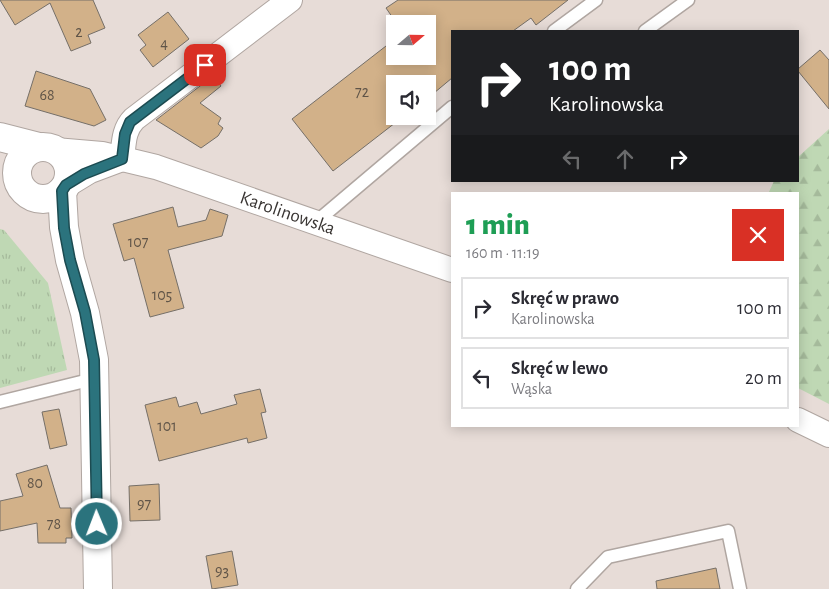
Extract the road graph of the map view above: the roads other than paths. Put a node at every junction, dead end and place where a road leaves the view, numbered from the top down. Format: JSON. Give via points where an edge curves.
{"nodes":[{"id":1,"x":290,"y":0,"type":"edge"},
{"id":2,"x":596,"y":0,"type":"edge"},
{"id":3,"x":688,"y":0,"type":"edge"},
{"id":4,"x":555,"y":30,"type":"edge"},
{"id":5,"x":646,"y":30,"type":"edge"},
{"id":6,"x":451,"y":108,"type":"edge"},
{"id":7,"x":0,"y":137,"type":"edge"},
{"id":8,"x":47,"y":149,"type":"junction"},
{"id":9,"x":0,"y":157,"type":"edge"},
{"id":10,"x":122,"y":159,"type":"junction"},
{"id":11,"x":25,"y":187,"type":"junction"},
{"id":12,"x":64,"y":188,"type":"junction"},
{"id":13,"x":316,"y":222,"type":"junction"},
{"id":14,"x":70,"y":260,"type":"junction"},
{"id":15,"x":451,"y":270,"type":"edge"},
{"id":16,"x":95,"y":382,"type":"junction"},
{"id":17,"x":0,"y":402,"type":"edge"},
{"id":18,"x":799,"y":420,"type":"edge"},
{"id":19,"x":829,"y":435,"type":"edge"},
{"id":20,"x":98,"y":589,"type":"edge"},
{"id":21,"x":577,"y":589,"type":"edge"},
{"id":22,"x":740,"y":589,"type":"edge"}],
"edges":[{"from":1,"to":10,"type":"street","via":[[134,119],[125,134]]},
{"from":2,"to":4,"type":"lane"},
{"from":3,"to":5,"type":"lane"},
{"from":6,"to":13,"type":"lane"},
{"from":7,"to":8,"type":"street","name":"Karolinowska"},
{"from":8,"to":10,"type":"street","name":"Karolinowska"},
{"from":8,"to":11,"type":"street","via":[[31,150],[20,162]]},
{"from":8,"to":12,"type":"street","via":[[62,154],[69,169]]},
{"from":9,"to":11,"type":"street"},
{"from":10,"to":12,"type":"street","via":[[90,171]]},
{"from":10,"to":13,"type":"street","name":"Karolinowska","via":[[162,168]]},
{"from":11,"to":12,"type":"street","via":[[48,199]]},
{"from":11,"to":14,"type":"street"},
{"from":12,"to":14,"type":"street","via":[[64,228]]},
{"from":13,"to":15,"type":"street","name":"Karolinowska"},
{"from":14,"to":16,"type":"street","via":[[90,330]]},
{"from":16,"to":17,"type":"lane","via":[[81,382]]},
{"from":16,"to":20,"type":"street"},
{"from":18,"to":19,"type":"street"},
{"from":21,"to":22,"type":"lane","via":[[608,557],[728,531]]}]}
